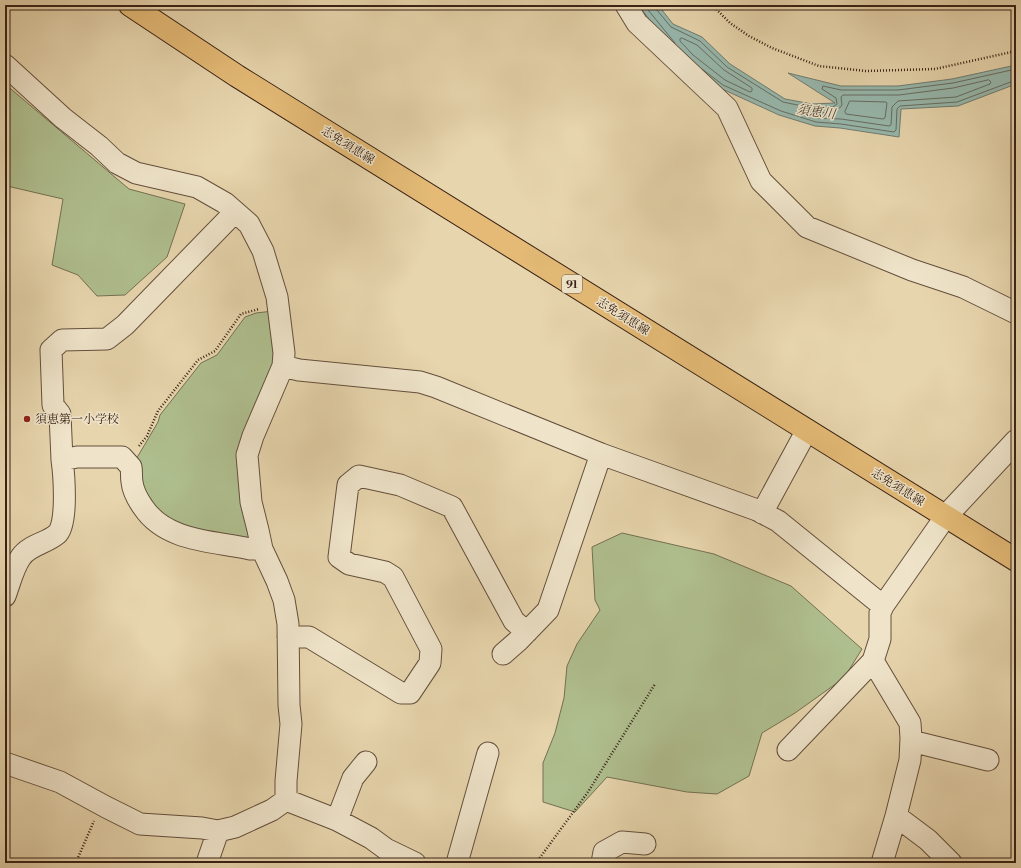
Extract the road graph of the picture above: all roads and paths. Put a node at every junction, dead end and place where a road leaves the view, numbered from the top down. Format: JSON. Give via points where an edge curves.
{"nodes":[{"id":1,"x":130,"y":5,"type":"edge"},
{"id":2,"x":626,"y":5,"type":"edge"},
{"id":3,"x":712,"y":5,"type":"edge"},
{"id":4,"x":1016,"y":51,"type":"edge"},
{"id":5,"x":5,"y":65,"type":"edge"},
{"id":6,"x":235,"y":212,"type":"junction"},
{"id":7,"x":278,"y":305,"type":"junction"},
{"id":8,"x":1016,"y":313,"type":"edge"},
{"id":9,"x":283,"y":366,"type":"junction"},
{"id":10,"x":807,"y":430,"type":"junction"},
{"id":11,"x":1016,"y":441,"type":"edge"},
{"id":12,"x":601,"y":454,"type":"junction"},
{"id":13,"x":62,"y":460,"type":"junction"},
{"id":14,"x":131,"y":467,"type":"junction"},
{"id":15,"x":762,"y":513,"type":"junction"},
{"id":16,"x":946,"y":516,"type":"junction"},
{"id":17,"x":262,"y":549,"type":"junction"},
{"id":18,"x":1016,"y":560,"type":"edge"},
{"id":19,"x":5,"y":596,"type":"edge"},
{"id":20,"x":883,"y":606,"type":"junction"},
{"id":21,"x":527,"y":632,"type":"junction"},
{"id":22,"x":288,"y":637,"type":"junction"},
{"id":23,"x":503,"y":654,"type":"dead end"},
{"id":24,"x":873,"y":661,"type":"junction"},
{"id":25,"x":655,"y":684,"type":"dead end"},
{"id":26,"x":911,"y":741,"type":"junction"},
{"id":27,"x":788,"y":750,"type":"dead end"},
{"id":28,"x":488,"y":753,"type":"dead end"},
{"id":29,"x":988,"y":760,"type":"dead end"},
{"id":30,"x":366,"y":762,"type":"dead end"},
{"id":31,"x":5,"y":763,"type":"edge"},
{"id":32,"x":286,"y":800,"type":"junction"},
{"id":33,"x":101,"y":804,"type":"junction"},
{"id":34,"x":896,"y":816,"type":"junction"},
{"id":35,"x":338,"y":820,"type":"junction"},
{"id":36,"x":218,"y":831,"type":"junction"},
{"id":37,"x":645,"y":844,"type":"dead end"},
{"id":38,"x":77,"y":863,"type":"edge"},
{"id":39,"x":207,"y":863,"type":"edge"},
{"id":40,"x":415,"y":863,"type":"edge"},
{"id":41,"x":458,"y":863,"type":"edge"},
{"id":42,"x":536,"y":863,"type":"edge"},
{"id":43,"x":602,"y":863,"type":"edge"},
{"id":44,"x":882,"y":863,"type":"edge"},
{"id":45,"x":951,"y":863,"type":"edge"}],
"edges":[{"from":1,"to":10,"type":"main road","name":"志免須恵線","number":"91","via":[[237,76]]},
{"from":2,"to":8,"type":"street","via":[[637,23],[727,108],[761,181],[807,227],[912,270],[964,287]]},
{"from":3,"to":4,"type":"path","via":[[730,23],[749,36],[819,66],[866,71],[935,69]]},
{"from":5,"to":6,"type":"street","via":[[117,163],[136,173],[197,187],[225,203]]},
{"from":6,"to":7,"type":"street","via":[[249,224],[263,251]]},
{"from":6,"to":13,"type":"street","via":[[125,325],[107,339],[62,340],[51,350],[53,404],[60,414]]},
{"from":7,"to":9,"type":"street","via":[[284,353]]},
{"from":7,"to":14,"type":"path","via":[[241,314],[215,351],[198,360],[158,411],[146,436],[133,454]]},
{"from":9,"to":12,"type":"street","via":[[436,386]]},
{"from":9,"to":17,"type":"street","via":[[247,455],[251,502]]},
{"from":10,"to":15,"type":"street"},
{"from":10,"to":16,"type":"main road","name":"志免須恵線","number":"91"},
{"from":11,"to":16,"type":"street"},
{"from":12,"to":15,"type":"street"},
{"from":12,"to":21,"type":"street","via":[[548,610]]},
{"from":13,"to":14,"type":"street","via":[[77,457],[122,457]]},
{"from":13,"to":19,"type":"street","via":[[63,526],[57,534],[22,556],[15,567]]},
{"from":14,"to":17,"type":"street","via":[[132,483],[138,500],[148,515],[165,528],[184,536]]},
{"from":15,"to":20,"type":"street","via":[[778,521]]},
{"from":16,"to":18,"type":"main road","name":"志免須恵線","number":"91"},
{"from":16,"to":20,"type":"street"},
{"from":17,"to":22,"type":"street","via":[[284,600]]},
{"from":20,"to":24,"type":"street","via":[[880,613],[880,639]]},
{"from":21,"to":22,"type":"street","via":[[514,621],[452,507],[400,485],[359,476],[348,485],[339,557],[349,564],[385,572],[393,577],[431,649],[430,663],[410,693],[401,693],[309,637]]},
{"from":21,"to":23,"type":"street"},
{"from":22,"to":32,"type":"street","via":[[288,705],[291,724]]},
{"from":24,"to":26,"type":"street","via":[[910,723]]},
{"from":24,"to":27,"type":"street"},
{"from":25,"to":42,"type":"path","via":[[588,792]]},
{"from":26,"to":29,"type":"street"},
{"from":26,"to":34,"type":"street","via":[[910,760]]},
{"from":28,"to":41,"type":"street"},
{"from":30,"to":35,"type":"street","via":[[352,778]]},
{"from":31,"to":33,"type":"street","via":[[60,782]]},
{"from":32,"to":35,"type":"street"},
{"from":32,"to":36,"type":"street","via":[[272,810],[235,827]]},
{"from":33,"to":36,"type":"street","via":[[140,824]]},
{"from":33,"to":38,"type":"path"},
{"from":34,"to":44,"type":"street"},
{"from":34,"to":45,"type":"street","via":[[928,840]]},
{"from":35,"to":40,"type":"street"},
{"from":36,"to":39,"type":"street"},
{"from":37,"to":43,"type":"street","via":[[622,842],[604,852]]}]}
